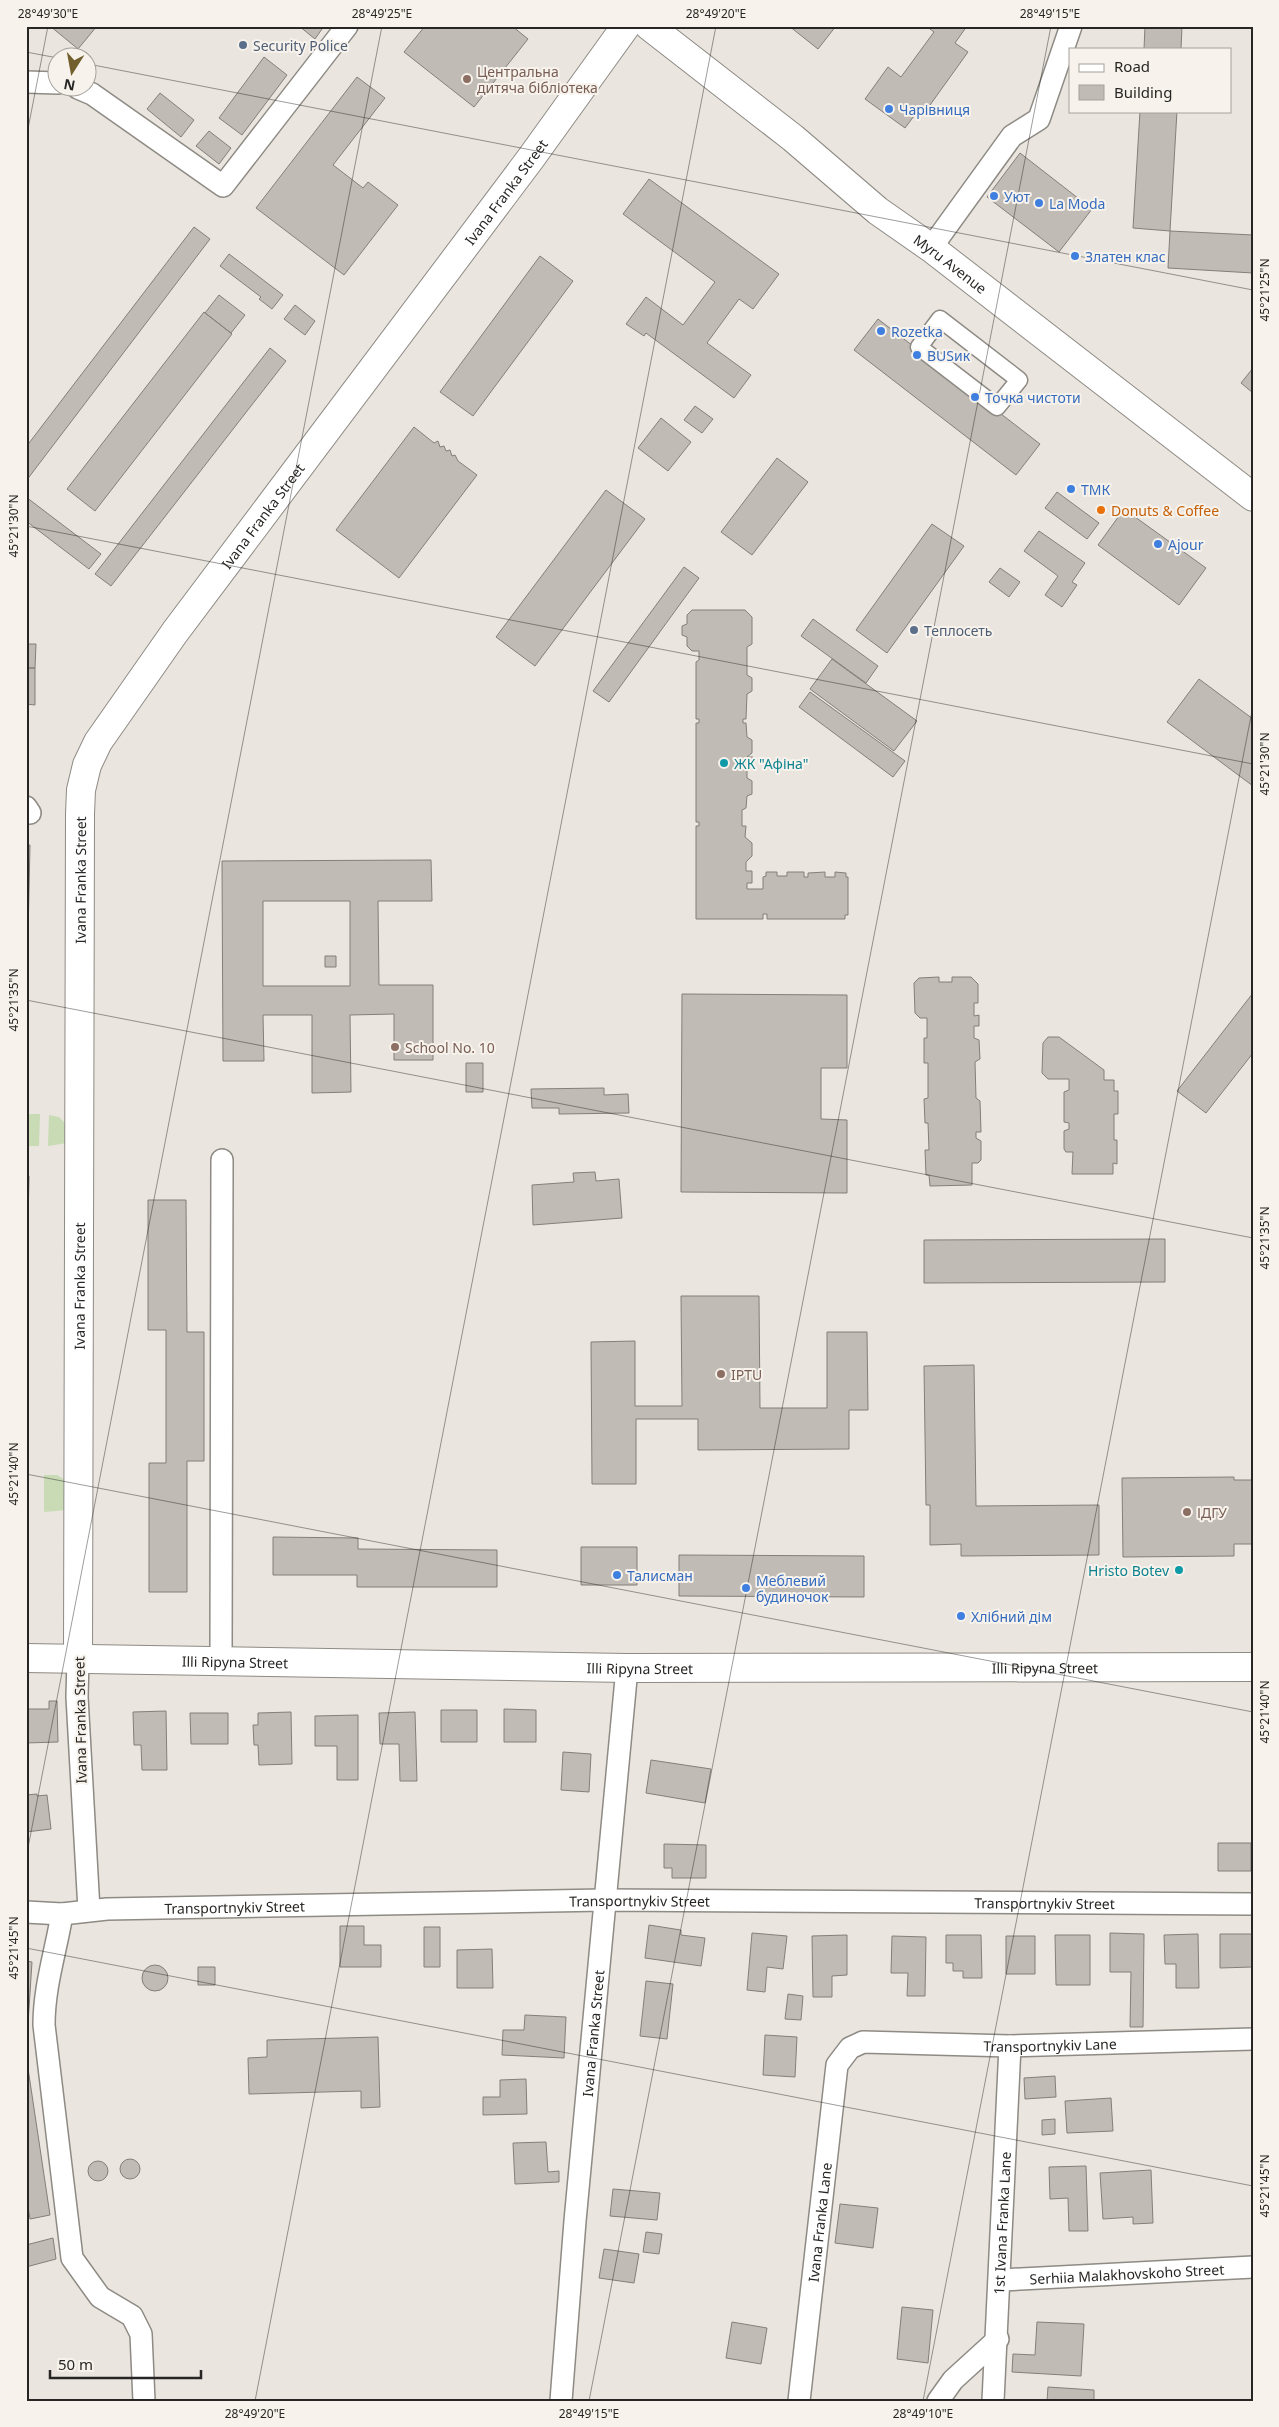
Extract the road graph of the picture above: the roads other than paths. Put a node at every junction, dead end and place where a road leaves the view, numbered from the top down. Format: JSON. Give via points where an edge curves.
{"nodes":[{"id":1,"x":347,"y":26,"type":"edge"},
{"id":2,"x":626,"y":26,"type":"edge"},
{"id":3,"x":650,"y":26,"type":"edge"},
{"id":4,"x":1071,"y":26,"type":"edge"},
{"id":5,"x":26,"y":82,"type":"edge"},
{"id":6,"x":48,"y":83,"type":"edge"},
{"id":7,"x":96,"y":98,"type":"edge"},
{"id":8,"x":931,"y":248,"type":"junction"},
{"id":9,"x":1019,"y":380,"type":"joint"},
{"id":10,"x":1253,"y":497,"type":"edge"},
{"id":11,"x":222,"y":1160,"type":"dead end"},
{"id":12,"x":26,"y":1658,"type":"edge"},
{"id":13,"x":78,"y":1658,"type":"junction"},
{"id":14,"x":221,"y":1661,"type":"junction"},
{"id":15,"x":1253,"y":1667,"type":"edge"},
{"id":16,"x":627,"y":1668,"type":"junction"},
{"id":17,"x":604,"y":1900,"type":"junction"},
{"id":18,"x":1253,"y":1904,"type":"edge"},
{"id":19,"x":89,"y":1910,"type":"junction"},
{"id":20,"x":26,"y":1912,"type":"edge"},
{"id":21,"x":62,"y":1914,"type":"junction"},
{"id":22,"x":1253,"y":2038,"type":"edge"},
{"id":23,"x":1010,"y":2046,"type":"junction"},
{"id":24,"x":850,"y":2048,"type":"joint"},
{"id":25,"x":1253,"y":2267,"type":"edge"},
{"id":26,"x":1001,"y":2280,"type":"junction"},
{"id":27,"x":998,"y":2340,"type":"junction"},
{"id":28,"x":144,"y":2401,"type":"edge"},
{"id":29,"x":561,"y":2401,"type":"edge"},
{"id":30,"x":799,"y":2401,"type":"edge"},
{"id":31,"x":938,"y":2401,"type":"edge"},
{"id":32,"x":993,"y":2401,"type":"edge"}],
"edges":[{"from":1,"to":7,"type":"street","via":[[223,186]]},
{"from":2,"to":13,"type":"main road","name":"Ivana Franka Street","via":[[531,158],[174,632],[98,742],[88,765],[81,790],[80,814]]},
{"from":3,"to":8,"type":"main road","name":"Myru Avenue","via":[[794,138],[878,210]]},
{"from":4,"to":8,"type":"street","via":[[1039,119],[1012,136]]},
{"from":5,"to":6,"type":"street"},
{"from":8,"to":10,"type":"main road","name":"Myru Avenue"},
{"from":9,"to":9,"type":"street","via":[[940,319],[919,347],[997,407]]},
{"from":11,"to":14,"type":"street"},
{"from":12,"to":13,"type":"main road","name":"Illi Ripyna Street"},
{"from":13,"to":14,"type":"main road","name":"Illi Ripyna Street"},
{"from":13,"to":19,"type":"street","name":"Ivana Franka Street","via":[[77,1697]]},
{"from":14,"to":16,"type":"main road","name":"Illi Ripyna Street"},
{"from":15,"to":16,"type":"main road","name":"Illi Ripyna Street"},
{"from":16,"to":17,"type":"street","name":"Ivana Franka Street"},
{"from":17,"to":18,"type":"street","name":"Transportnykiv Street"},
{"from":17,"to":19,"type":"street","name":"Transportnykiv Street"},
{"from":17,"to":29,"type":"street","name":"Ivana Franka Street"},
{"from":19,"to":21,"type":"street","name":"Transportnykiv Street"},
{"from":20,"to":21,"type":"street","name":"Transportnykiv Street"},
{"from":21,"to":28,"type":"street","via":[[44,2000],[44,2025],[72,2258],[100,2297],[132,2316],[141,2334]]},
{"from":22,"to":23,"type":"street","name":"Transportnykiv Lane"},
{"from":23,"to":24,"type":"street","name":"Transportnykiv Lane","via":[[863,2042]]},
{"from":23,"to":26,"type":"street","name":"1st Ivana Franka Lane"},
{"from":24,"to":30,"type":"street","name":"Ivana Franka Lane","via":[[837,2065]]},
{"from":25,"to":26,"type":"street","name":"Serhiia Malakhovskoho Street"},
{"from":26,"to":27,"type":"street","name":"1st Ivana Franka Lane"},
{"from":27,"to":31,"type":"street","via":[[953,2380]]},
{"from":27,"to":32,"type":"street","name":"1st Ivana Franka Lane"}]}
